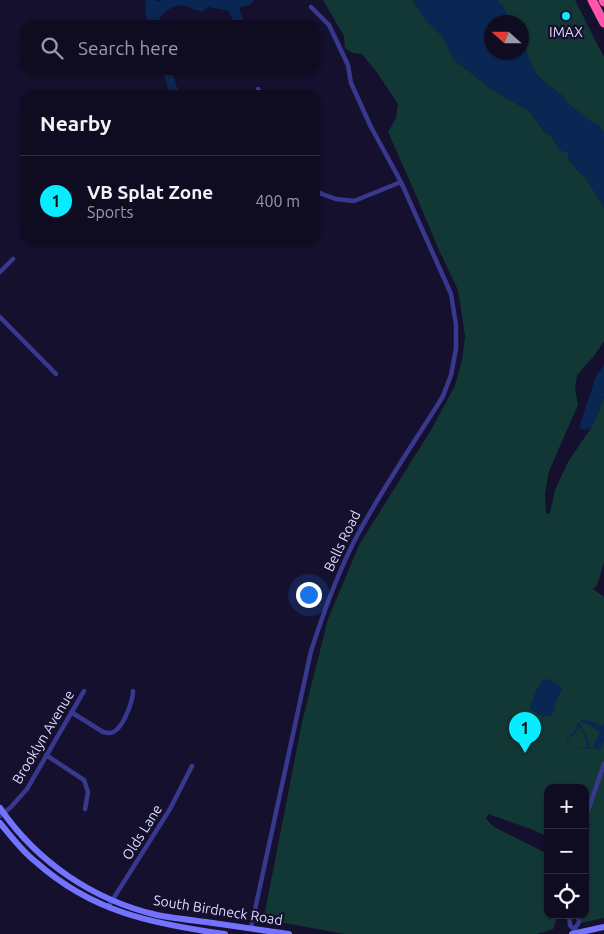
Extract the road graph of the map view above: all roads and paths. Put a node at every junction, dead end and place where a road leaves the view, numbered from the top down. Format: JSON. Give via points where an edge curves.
{"nodes":[{"id":1,"x":592,"y":0,"type":"edge"},
{"id":2,"x":311,"y":6,"type":"dead end"},
{"id":3,"x":604,"y":23,"type":"edge"},
{"id":4,"x":401,"y":182,"type":"junction"},
{"id":5,"x":320,"y":193,"type":"edge"},
{"id":6,"x":12,"y":259,"type":"dead end"},
{"id":7,"x":0,"y":272,"type":"edge"},
{"id":8,"x":0,"y":317,"type":"edge"},
{"id":9,"x":56,"y":374,"type":"dead end"},
{"id":10,"x":84,"y":691,"type":"dead end"},
{"id":11,"x":133,"y":691,"type":"dead end"},
{"id":12,"x":71,"y":712,"type":"junction"},
{"id":13,"x":46,"y":755,"type":"junction"},
{"id":14,"x":604,"y":764,"type":"edge"},
{"id":15,"x":192,"y":766,"type":"dead end"},
{"id":16,"x":589,"y":807,"type":"edge"},
{"id":17,"x":85,"y":809,"type":"dead end"},
{"id":18,"x":1,"y":812,"type":"edge"},
{"id":19,"x":0,"y":823,"type":"edge"},
{"id":20,"x":113,"y":900,"type":"junction"},
{"id":21,"x":108,"y":907,"type":"junction"},
{"id":22,"x":569,"y":919,"type":"edge"},
{"id":23,"x":579,"y":919,"type":"edge"},
{"id":24,"x":604,"y":927,"type":"edge"},
{"id":25,"x":250,"y":931,"type":"edge"},
{"id":26,"x":574,"y":933,"type":"edge"},
{"id":27,"x":225,"y":934,"type":"edge"},
{"id":28,"x":289,"y":934,"type":"edge"}],
"edges":[{"from":1,"to":3,"type":"highway"},
{"from":2,"to":4,"type":"street","name":"Bells Road","via":[[329,25],[348,65],[350,83]]},
{"from":4,"to":5,"type":"street","via":[[354,201]]},
{"from":4,"to":25,"type":"street","name":"Bells Road","via":[[451,294],[456,325],[454,364],[437,406],[358,535],[325,610],[311,651]]},
{"from":6,"to":7,"type":"street"},
{"from":8,"to":9,"type":"street"},
{"from":10,"to":12,"type":"street","name":"Brooklyn Avenue"},
{"from":11,"to":12,"type":"street","via":[[124,719],[113,732],[103,732]]},
{"from":12,"to":13,"type":"street","name":"Brooklyn Avenue"},
{"from":13,"to":17,"type":"street","via":[[84,780],[88,792]]},
{"from":13,"to":18,"type":"street","name":"Brooklyn Avenue","via":[[27,789],[11,807]]},
{"from":14,"to":16,"type":"street"},
{"from":15,"to":20,"type":"street","name":"Olds Lane","via":[[170,809]]},
{"from":18,"to":20,"type":"main road","name":"South Birdneck Road","via":[[51,864],[82,885]]},
{"from":19,"to":21,"type":"main road","name":"South Birdneck Road","via":[[44,869]]},
{"from":20,"to":21,"type":"street","name":"Olds Lane"},
{"from":20,"to":25,"type":"main road","name":"South Birdneck Road","via":[[156,914]]},
{"from":21,"to":27,"type":"main road","name":"South Birdneck Road","via":[[154,922]]},
{"from":22,"to":26,"type":"street"},
{"from":23,"to":26,"type":"street"},
{"from":24,"to":26,"type":"main road"},
{"from":25,"to":28,"type":"main road","name":"South Birdneck Road"}]}
